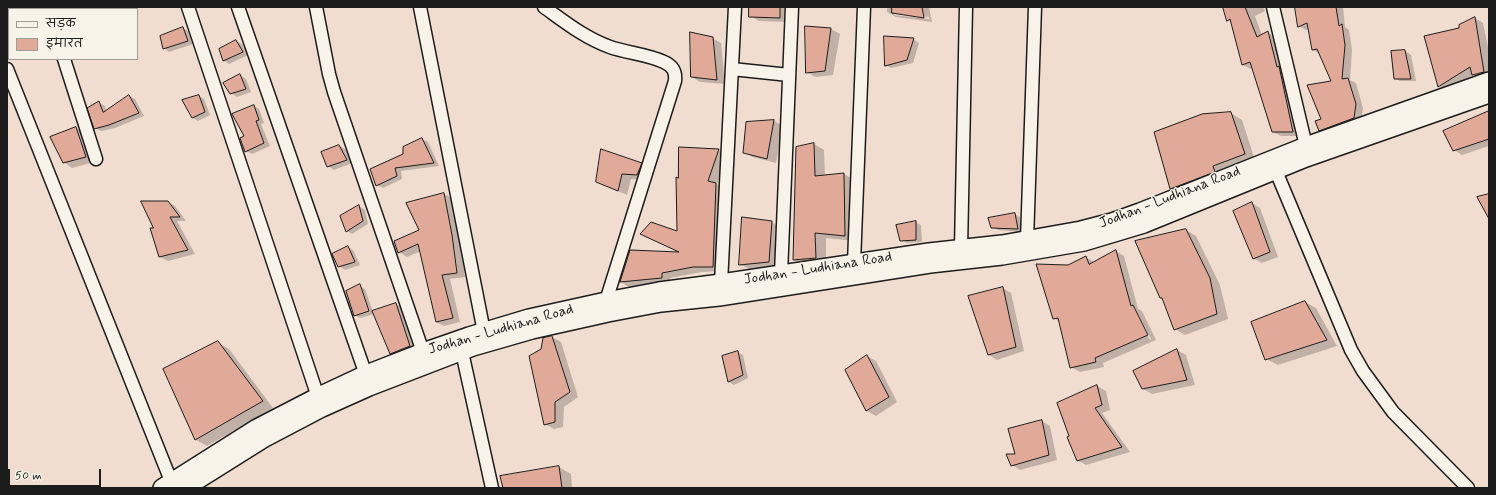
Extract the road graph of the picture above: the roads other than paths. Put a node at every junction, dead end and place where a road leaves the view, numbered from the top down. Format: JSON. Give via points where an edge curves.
{"nodes":[{"id":1,"x":188,"y":7,"type":"edge"},
{"id":2,"x":238,"y":7,"type":"edge"},
{"id":3,"x":316,"y":7,"type":"edge"},
{"id":4,"x":420,"y":7,"type":"edge"},
{"id":5,"x":544,"y":7,"type":"edge"},
{"id":6,"x":735,"y":7,"type":"edge"},
{"id":7,"x":792,"y":7,"type":"edge"},
{"id":8,"x":864,"y":7,"type":"edge"},
{"id":9,"x":966,"y":7,"type":"edge"},
{"id":10,"x":1035,"y":7,"type":"edge"},
{"id":11,"x":1273,"y":7,"type":"edge"},
{"id":12,"x":64,"y":60,"type":"edge"},
{"id":13,"x":7,"y":69,"type":"edge"},
{"id":14,"x":732,"y":69,"type":"junction"},
{"id":15,"x":789,"y":75,"type":"junction"},
{"id":16,"x":1489,"y":81,"type":"edge"},
{"id":17,"x":1489,"y":94,"type":"edge"},
{"id":18,"x":1306,"y":146,"type":"junction"},
{"id":19,"x":96,"y":159,"type":"dead end"},
{"id":20,"x":1273,"y":164,"type":"junction"},
{"id":21,"x":1027,"y":240,"type":"junction"},
{"id":22,"x":961,"y":248,"type":"junction"},
{"id":23,"x":854,"y":263,"type":"junction"},
{"id":24,"x":781,"y":274,"type":"junction"},
{"id":25,"x":721,"y":284,"type":"junction"},
{"id":26,"x":606,"y":301,"type":"junction"},
{"id":27,"x":484,"y":332,"type":"junction"},
{"id":28,"x":423,"y":352,"type":"junction"},
{"id":29,"x":462,"y":352,"type":"junction"},
{"id":30,"x":366,"y":375,"type":"junction"},
{"id":31,"x":318,"y":397,"type":"junction"},
{"id":32,"x":172,"y":486,"type":"edge"},
{"id":33,"x":492,"y":488,"type":"edge"},
{"id":34,"x":1468,"y":488,"type":"edge"}],
"edges":[{"from":1,"to":31,"type":"street"},
{"from":2,"to":30,"type":"street"},
{"from":3,"to":28,"type":"street","via":[[334,92]]},
{"from":4,"to":27,"type":"street"},
{"from":5,"to":26,"type":"street","via":[[591,39],[612,48],[664,62],[672,67],[675,74],[675,81]]},
{"from":6,"to":14,"type":"street"},
{"from":7,"to":15,"type":"street"},
{"from":8,"to":23,"type":"street"},
{"from":9,"to":22,"type":"street"},
{"from":10,"to":21,"type":"street"},
{"from":11,"to":18,"type":"street"},
{"from":12,"to":19,"type":"street"},
{"from":13,"to":32,"type":"street"},
{"from":14,"to":15,"type":"street"},
{"from":14,"to":25,"type":"street"},
{"from":15,"to":24,"type":"street"},
{"from":16,"to":18,"type":"street","name":"Jodhan - Ludhiana Road"},
{"from":17,"to":20,"type":"street","name":"Jodhan - Ludhiana Road"},
{"from":18,"to":20,"type":"street","name":"Jodhan - Ludhiana Road"},
{"from":20,"to":21,"type":"street","name":"Jodhan - Ludhiana Road","via":[[1112,222]]},
{"from":20,"to":29,"type":"street","name":"Jodhan - Ludhiana Road","via":[[1144,224],[1084,242],[1002,256],[661,303],[532,330]]},
{"from":20,"to":34,"type":"street","via":[[1363,371],[1393,412]]},
{"from":21,"to":22,"type":"street","name":"Jodhan - Ludhiana Road"},
{"from":22,"to":23,"type":"street","name":"Jodhan - Ludhiana Road"},
{"from":23,"to":24,"type":"street","name":"Jodhan - Ludhiana Road"},
{"from":24,"to":25,"type":"street","name":"Jodhan - Ludhiana Road"},
{"from":25,"to":26,"type":"street","name":"Jodhan - Ludhiana Road","via":[[659,291]]},
{"from":26,"to":27,"type":"street","name":"Jodhan - Ludhiana Road","via":[[529,318]]},
{"from":27,"to":28,"type":"street","name":"Jodhan - Ludhiana Road"},
{"from":28,"to":30,"type":"street","name":"Jodhan - Ludhiana Road"},
{"from":29,"to":32,"type":"street","name":"Jodhan - Ludhiana Road","via":[[369,386]]},
{"from":29,"to":33,"type":"street"},
{"from":30,"to":31,"type":"street","name":"Jodhan - Ludhiana Road"},
{"from":31,"to":32,"type":"street","name":"Jodhan - Ludhiana Road","via":[[257,428]]}]}
